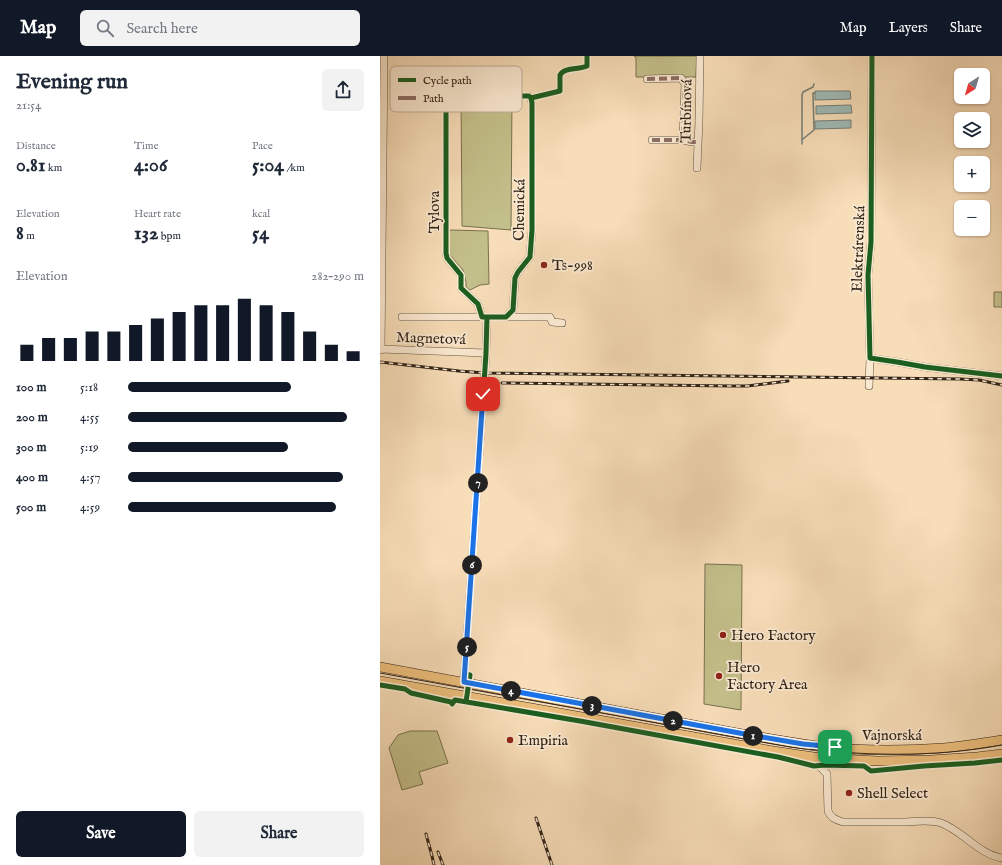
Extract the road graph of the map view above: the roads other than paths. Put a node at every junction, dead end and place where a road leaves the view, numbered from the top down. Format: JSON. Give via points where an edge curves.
{"nodes":[{"id":1,"x":384,"y":56,"type":"edge"},
{"id":2,"x":700,"y":56,"type":"edge"},
{"id":3,"x":872,"y":56,"type":"edge"},
{"id":4,"x":647,"y":79,"type":"dead end"},
{"id":5,"x":522,"y":96,"type":"edge"},
{"id":6,"x":446,"y":112,"type":"edge"},
{"id":7,"x":652,"y":140,"type":"dead end"},
{"id":8,"x":684,"y":140,"type":"junction"},
{"id":9,"x":698,"y":142,"type":"junction"},
{"id":10,"x":697,"y":168,"type":"dead end"},
{"id":11,"x":402,"y":317,"type":"dead end"},
{"id":12,"x":485,"y":317,"type":"junction"},
{"id":13,"x":506,"y":317,"type":"junction"},
{"id":14,"x":562,"y":323,"type":"dead end"},
{"id":15,"x":381,"y":350,"type":"edge"},
{"id":16,"x":486,"y":352,"type":"junction"},
{"id":17,"x":870,"y":358,"type":"junction"},
{"id":18,"x":1002,"y":376,"type":"edge"},
{"id":19,"x":869,"y":386,"type":"dead end"},
{"id":20,"x":380,"y":667,"type":"edge"},
{"id":21,"x":380,"y":681,"type":"edge"},
{"id":22,"x":464,"y":682,"type":"junction"},
{"id":23,"x":1002,"y":740,"type":"edge"},
{"id":24,"x":1002,"y":754,"type":"edge"},
{"id":25,"x":798,"y":755,"type":"junction"},
{"id":26,"x":1002,"y":858,"type":"edge"}],
"edges":[{"from":1,"to":15,"type":"street","name":"Magnetová"},
{"from":2,"to":9,"type":"street","name":"Turbínová"},
{"from":3,"to":17,"type":"street","name":"Elektrárenská","via":[[871,242],[868,275]]},
{"from":4,"to":8,"type":"street","via":[[680,78],[685,84]]},
{"from":5,"to":13,"type":"street","name":"Chemická","via":[[529,96],[532,103],[532,230],[530,256],[515,278],[513,310]]},
{"from":6,"to":12,"type":"street","name":"Tylova","via":[[446,253],[461,275],[460,288],[478,304]]},
{"from":7,"to":8,"type":"street"},
{"from":8,"to":9,"type":"street"},
{"from":9,"to":10,"type":"street","name":"Turbínová"},
{"from":11,"to":12,"type":"street"},
{"from":12,"to":13,"type":"street"},
{"from":12,"to":16,"type":"street","name":"Magnetová"},
{"from":13,"to":14,"type":"street","via":[[550,317],[552,322]]},
{"from":15,"to":16,"type":"street","name":"Magnetová"},
{"from":16,"to":22,"type":"street","name":"Magnetová"},
{"from":17,"to":18,"type":"street"},
{"from":17,"to":19,"type":"street","name":"Elektrárenská"},
{"from":20,"to":22,"type":"main road","name":"Vajnorská"},
{"from":21,"to":25,"type":"main road","name":"Vajnorská"},
{"from":22,"to":23,"type":"main road","name":"Vajnorská","via":[[817,746],[874,750],[913,749]]},
{"from":24,"to":25,"type":"main road","name":"Vajnorská","via":[[901,761],[848,760]]},
{"from":25,"to":26,"type":"street","via":[[818,765],[827,774],[828,811],[836,820],[939,823],[982,850]]}]}
